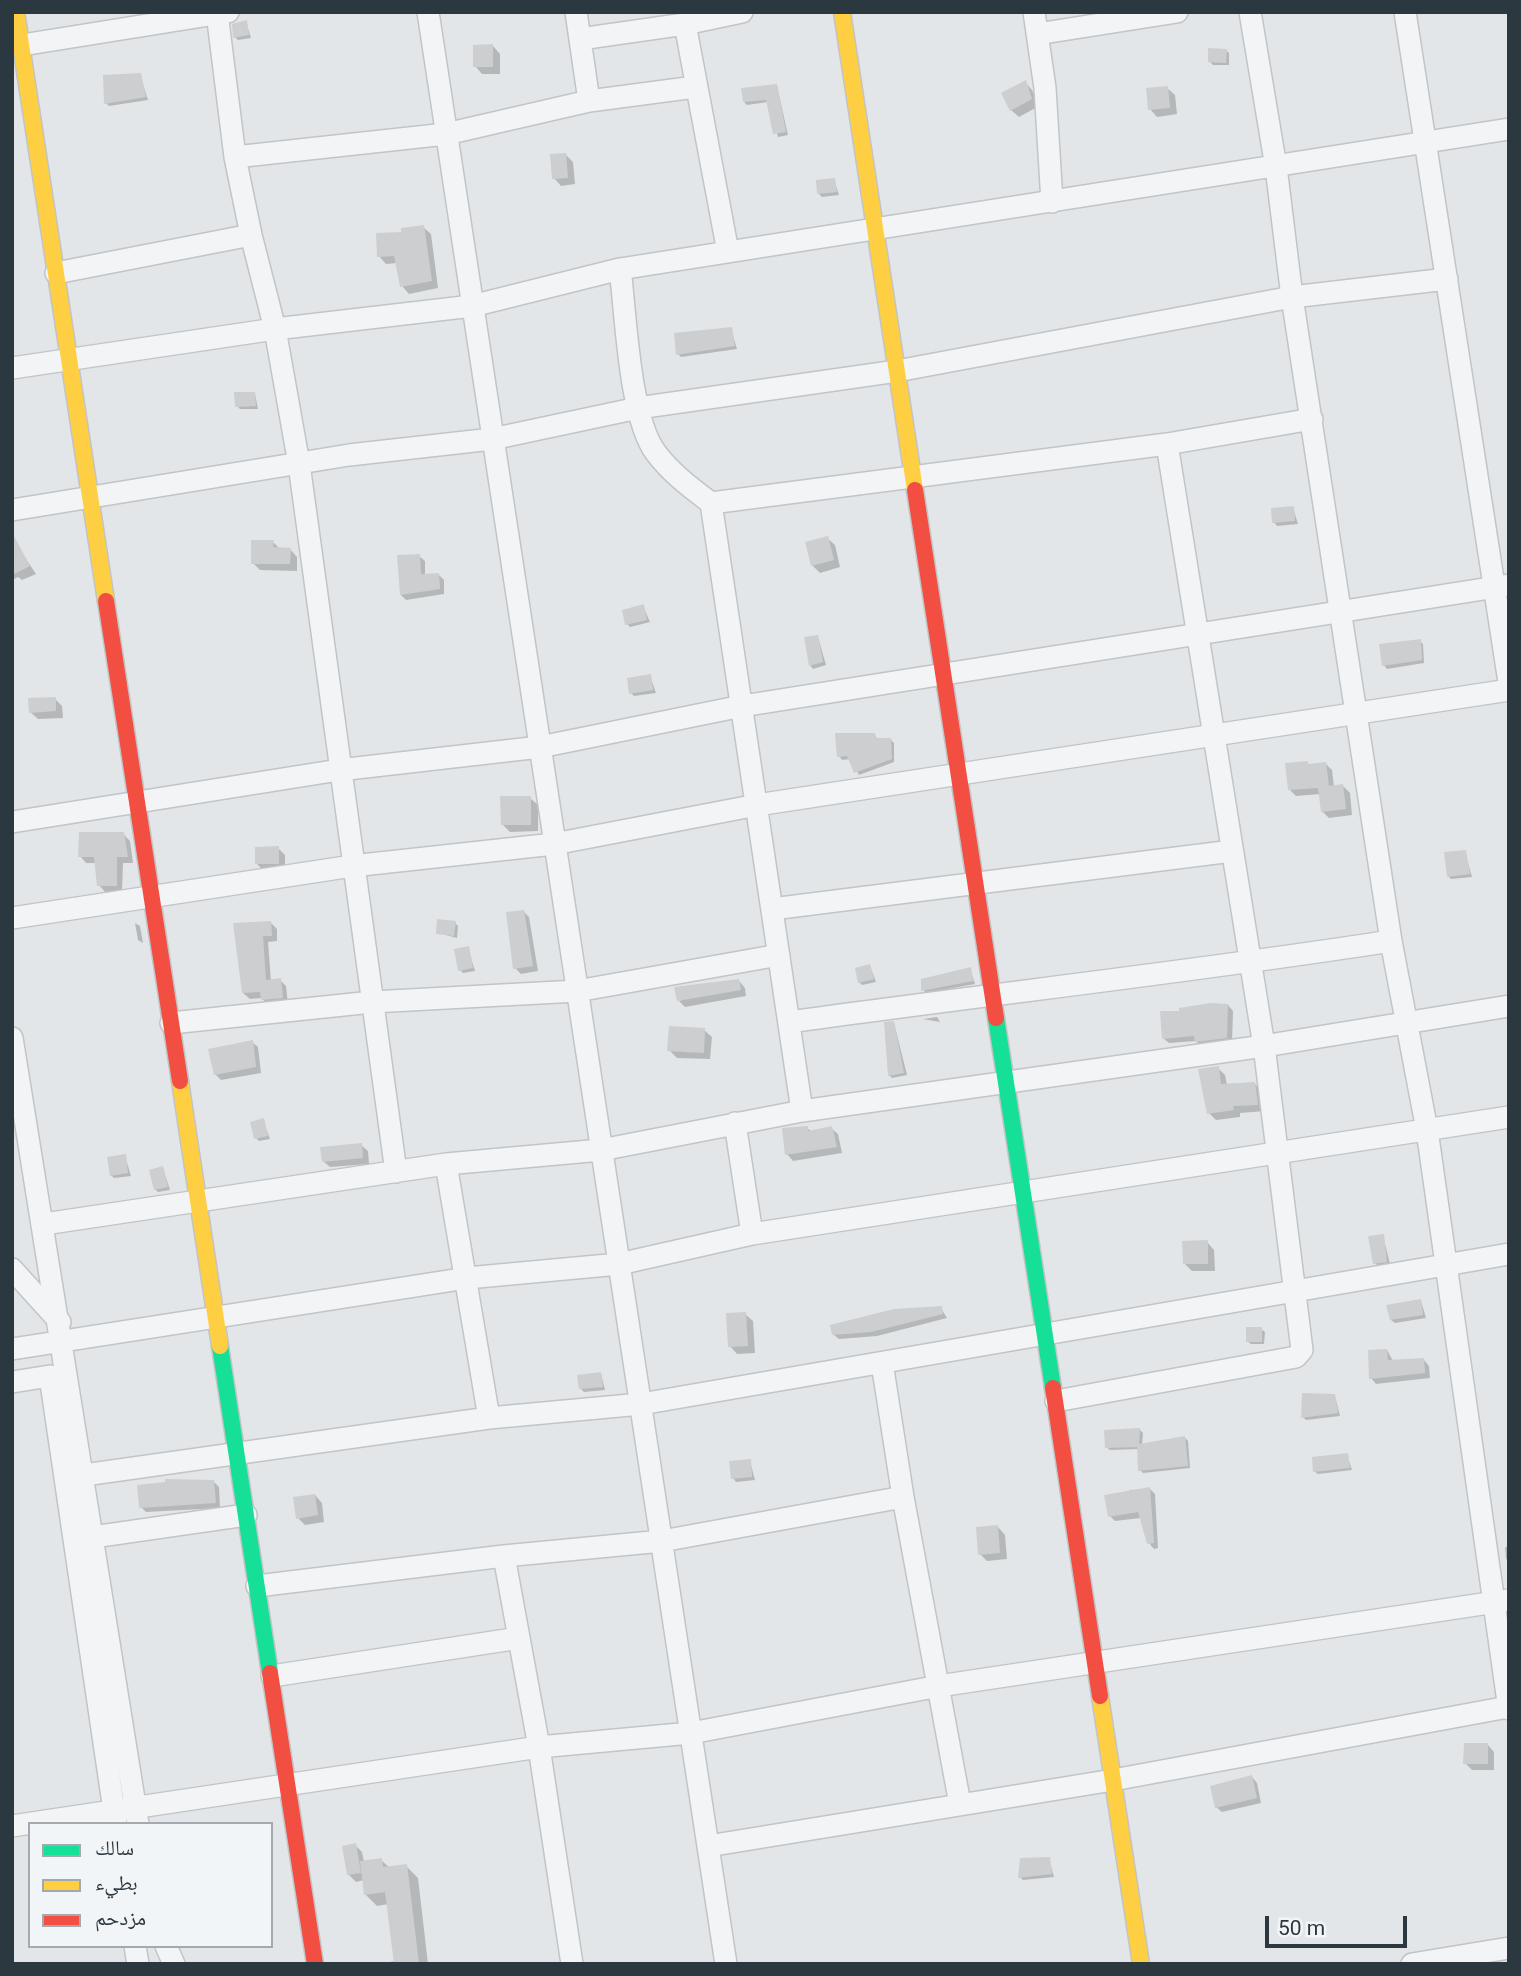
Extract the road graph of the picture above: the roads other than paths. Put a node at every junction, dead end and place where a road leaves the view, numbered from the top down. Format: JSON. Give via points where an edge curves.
{"nodes":[{"id":1,"x":16,"y":12,"type":"edge"},
{"id":2,"x":428,"y":12,"type":"edge"},
{"id":3,"x":576,"y":12,"type":"edge"},
{"id":4,"x":742,"y":12,"type":"edge"},
{"id":5,"x":842,"y":12,"type":"edge"},
{"id":6,"x":1034,"y":12,"type":"edge"},
{"id":7,"x":1177,"y":12,"type":"edge"},
{"id":8,"x":1250,"y":12,"type":"edge"},
{"id":9,"x":1405,"y":12,"type":"edge"},
{"id":10,"x":222,"y":13,"type":"edge"},
{"id":11,"x":169,"y":16,"type":"edge"},
{"id":12,"x":685,"y":24,"type":"junction"},
{"id":13,"x":1037,"y":34,"type":"junction"},
{"id":14,"x":580,"y":39,"type":"junction"},
{"id":15,"x":22,"y":45,"type":"junction"},
{"id":16,"x":695,"y":88,"type":"junction"},
{"id":17,"x":589,"y":101,"type":"junction"},
{"id":18,"x":1509,"y":129,"type":"edge"},
{"id":19,"x":446,"y":134,"type":"junction"},
{"id":20,"x":1424,"y":141,"type":"junction"},
{"id":21,"x":235,"y":157,"type":"junction"},
{"id":22,"x":1276,"y":167,"type":"junction"},
{"id":23,"x":1052,"y":202,"type":"junction"},
{"id":24,"x":875,"y":228,"type":"junction"},
{"id":25,"x":251,"y":235,"type":"junction"},
{"id":26,"x":728,"y":252,"type":"junction"},
{"id":27,"x":620,"y":269,"type":"junction"},
{"id":28,"x":56,"y":274,"type":"junction"},
{"id":29,"x":1447,"y":279,"type":"junction"},
{"id":30,"x":1292,"y":297,"type":"junction"},
{"id":31,"x":472,"y":306,"type":"junction"},
{"id":32,"x":275,"y":329,"type":"junction"},
{"id":33,"x":69,"y":359,"type":"junction"},
{"id":34,"x":12,"y":368,"type":"edge"},
{"id":35,"x":897,"y":371,"type":"junction"},
{"id":36,"x":638,"y":408,"type":"junction"},
{"id":37,"x":1312,"y":419,"type":"junction"},
{"id":38,"x":492,"y":439,"type":"junction"},
{"id":39,"x":1167,"y":444,"type":"junction"},
{"id":40,"x":299,"y":464,"type":"junction"},
{"id":41,"x":913,"y":478,"type":"junction"},
{"id":42,"x":90,"y":498,"type":"junction"},
{"id":43,"x":711,"y":503,"type":"junction"},
{"id":44,"x":12,"y":510,"type":"edge"},
{"id":45,"x":1501,"y":586,"type":"edge"},
{"id":46,"x":1341,"y":611,"type":"junction"},
{"id":47,"x":1200,"y":634,"type":"junction"},
{"id":48,"x":943,"y":674,"type":"junction"},
{"id":49,"x":1509,"y":682,"type":"edge"},
{"id":50,"x":1509,"y":690,"type":"edge"},
{"id":51,"x":742,"y":706,"type":"junction"},
{"id":52,"x":1357,"y":713,"type":"junction"},
{"id":53,"x":1215,"y":735,"type":"junction"},
{"id":54,"x":540,"y":747,"type":"junction"},
{"id":55,"x":339,"y":770,"type":"junction"},
{"id":56,"x":958,"y":774,"type":"junction"},
{"id":57,"x":137,"y":802,"type":"junction"},
{"id":58,"x":757,"y":805,"type":"junction"},
{"id":59,"x":12,"y":822,"type":"edge"},
{"id":60,"x":554,"y":844,"type":"junction"},
{"id":61,"x":1233,"y":851,"type":"junction"},
{"id":62,"x":352,"y":866,"type":"junction"},
{"id":63,"x":975,"y":882,"type":"junction"},
{"id":64,"x":151,"y":897,"type":"junction"},
{"id":65,"x":772,"y":909,"type":"junction"},
{"id":66,"x":12,"y":918,"type":"edge"},
{"id":67,"x":1391,"y":941,"type":"junction"},
{"id":68,"x":779,"y":956,"type":"junction"},
{"id":69,"x":1251,"y":963,"type":"junction"},
{"id":70,"x":577,"y":991,"type":"junction"},
{"id":71,"x":992,"y":993,"type":"junction"},
{"id":72,"x":372,"y":1002,"type":"junction"},
{"id":73,"x":1509,"y":1006,"type":"edge"},
{"id":74,"x":1407,"y":1021,"type":"junction"},
{"id":75,"x":789,"y":1022,"type":"junction"},
{"id":76,"x":171,"y":1023,"type":"junction"},
{"id":77,"x":12,"y":1038,"type":"edge"},
{"id":78,"x":1264,"y":1046,"type":"junction"},
{"id":79,"x":1006,"y":1081,"type":"junction"},
{"id":80,"x":802,"y":1111,"type":"junction"},
{"id":81,"x":1509,"y":1117,"type":"edge"},
{"id":82,"x":735,"y":1123,"type":"junction"},
{"id":83,"x":1427,"y":1130,"type":"junction"},
{"id":84,"x":601,"y":1150,"type":"junction"},
{"id":85,"x":1279,"y":1153,"type":"junction"},
{"id":86,"x":446,"y":1164,"type":"junction"},
{"id":87,"x":396,"y":1171,"type":"junction"},
{"id":88,"x":1023,"y":1192,"type":"junction"},
{"id":89,"x":198,"y":1201,"type":"junction"},
{"id":90,"x":44,"y":1224,"type":"junction"},
{"id":91,"x":752,"y":1234,"type":"junction"},
{"id":92,"x":1509,"y":1254,"type":"edge"},
{"id":93,"x":619,"y":1264,"type":"junction"},
{"id":94,"x":1447,"y":1265,"type":"junction"},
{"id":95,"x":12,"y":1269,"type":"edge"},
{"id":96,"x":467,"y":1279,"type":"junction"},
{"id":97,"x":1297,"y":1293,"type":"junction"},
{"id":98,"x":216,"y":1317,"type":"junction"},
{"id":99,"x":62,"y":1331,"type":"junction"},
{"id":100,"x":1045,"y":1335,"type":"junction"},
{"id":101,"x":12,"y":1349,"type":"edge"},
{"id":102,"x":881,"y":1363,"type":"junction"},
{"id":103,"x":12,"y":1382,"type":"edge"},
{"id":104,"x":1056,"y":1401,"type":"junction"},
{"id":105,"x":640,"y":1404,"type":"junction"},
{"id":106,"x":489,"y":1418,"type":"junction"},
{"id":107,"x":237,"y":1455,"type":"junction"},
{"id":108,"x":83,"y":1475,"type":"junction"},
{"id":109,"x":903,"y":1497,"type":"junction"},
{"id":110,"x":246,"y":1515,"type":"junction"},
{"id":111,"x":93,"y":1537,"type":"junction"},
{"id":112,"x":662,"y":1541,"type":"junction"},
{"id":113,"x":504,"y":1556,"type":"junction"},
{"id":114,"x":257,"y":1586,"type":"junction"},
{"id":115,"x":1501,"y":1601,"type":"edge"},
{"id":116,"x":519,"y":1637,"type":"junction"},
{"id":117,"x":1095,"y":1662,"type":"junction"},
{"id":118,"x":272,"y":1676,"type":"junction"},
{"id":119,"x":939,"y":1686,"type":"junction"},
{"id":120,"x":1508,"y":1708,"type":"edge"},
{"id":121,"x":691,"y":1733,"type":"junction"},
{"id":122,"x":540,"y":1747,"type":"junction"},
{"id":123,"x":1113,"y":1780,"type":"junction"},
{"id":124,"x":288,"y":1784,"type":"junction"},
{"id":125,"x":960,"y":1804,"type":"junction"},
{"id":126,"x":126,"y":1816,"type":"edge"},
{"id":127,"x":58,"y":1822,"type":"edge"},
{"id":128,"x":708,"y":1846,"type":"junction"},
{"id":129,"x":167,"y":1948,"type":"edge"},
{"id":130,"x":1509,"y":1948,"type":"edge"},
{"id":131,"x":174,"y":1964,"type":"edge"},
{"id":132,"x":315,"y":1964,"type":"edge"},
{"id":133,"x":572,"y":1964,"type":"edge"},
{"id":134,"x":726,"y":1964,"type":"edge"},
{"id":135,"x":1141,"y":1964,"type":"edge"},
{"id":136,"x":1412,"y":1964,"type":"edge"}],
"edges":[{"from":1,"to":15,"type":"street"},
{"from":2,"to":19,"type":"street"},
{"from":3,"to":14,"type":"street"},
{"from":4,"to":12,"type":"street"},
{"from":5,"to":24,"type":"street"},
{"from":6,"to":13,"type":"street"},
{"from":7,"to":13,"type":"street"},
{"from":8,"to":22,"type":"street"},
{"from":9,"to":20,"type":"street"},
{"from":10,"to":11,"type":"street"},
{"from":10,"to":21,"type":"street"},
{"from":11,"to":15,"type":"street"},
{"from":12,"to":14,"type":"street"},
{"from":12,"to":16,"type":"street"},
{"from":13,"to":23,"type":"street"},
{"from":14,"to":17,"type":"street"},
{"from":15,"to":28,"type":"street"},
{"from":16,"to":17,"type":"street"},
{"from":16,"to":26,"type":"street"},
{"from":17,"to":19,"type":"street"},
{"from":18,"to":20,"type":"street"},
{"from":19,"to":21,"type":"street"},
{"from":19,"to":31,"type":"street"},
{"from":20,"to":22,"type":"street"},
{"from":20,"to":29,"type":"street"},
{"from":21,"to":25,"type":"street"},
{"from":22,"to":23,"type":"street"},
{"from":22,"to":30,"type":"street"},
{"from":23,"to":24,"type":"street"},
{"from":24,"to":26,"type":"street"},
{"from":24,"to":35,"type":"street"},
{"from":25,"to":28,"type":"street"},
{"from":25,"to":32,"type":"street"},
{"from":26,"to":27,"type":"street"},
{"from":27,"to":31,"type":"street"},
{"from":27,"to":36,"type":"street"},
{"from":28,"to":33,"type":"street"},
{"from":29,"to":30,"type":"street"},
{"from":29,"to":45,"type":"street"},
{"from":30,"to":35,"type":"street"},
{"from":30,"to":37,"type":"street"},
{"from":31,"to":32,"type":"street"},
{"from":31,"to":38,"type":"street"},
{"from":32,"to":33,"type":"street"},
{"from":32,"to":40,"type":"street"},
{"from":33,"to":34,"type":"street"},
{"from":33,"to":42,"type":"street"},
{"from":35,"to":36,"type":"street"},
{"from":35,"to":41,"type":"street"},
{"from":36,"to":38,"type":"street"},
{"from":36,"to":43,"type":"street","via":[[656,453]]},
{"from":37,"to":39,"type":"street"},
{"from":37,"to":46,"type":"street"},
{"from":38,"to":40,"type":"street"},
{"from":38,"to":54,"type":"street"},
{"from":39,"to":41,"type":"street"},
{"from":39,"to":47,"type":"street"},
{"from":40,"to":42,"type":"street"},
{"from":40,"to":55,"type":"street"},
{"from":41,"to":43,"type":"street"},
{"from":41,"to":48,"type":"street"},
{"from":42,"to":44,"type":"street"},
{"from":42,"to":57,"type":"street"},
{"from":43,"to":51,"type":"street"},
{"from":45,"to":46,"type":"street"},
{"from":45,"to":49,"type":"street"},
{"from":46,"to":47,"type":"street"},
{"from":46,"to":52,"type":"street"},
{"from":47,"to":48,"type":"street"},
{"from":47,"to":53,"type":"street"},
{"from":48,"to":51,"type":"street"},
{"from":48,"to":56,"type":"street"},
{"from":50,"to":52,"type":"street"},
{"from":51,"to":54,"type":"street"},
{"from":51,"to":58,"type":"street"},
{"from":52,"to":53,"type":"street"},
{"from":52,"to":67,"type":"street"},
{"from":53,"to":56,"type":"street"},
{"from":53,"to":61,"type":"street"},
{"from":54,"to":55,"type":"street"},
{"from":54,"to":60,"type":"street"},
{"from":55,"to":57,"type":"street"},
{"from":55,"to":62,"type":"street"},
{"from":56,"to":58,"type":"street"},
{"from":56,"to":63,"type":"street"},
{"from":57,"to":59,"type":"street"},
{"from":57,"to":64,"type":"street"},
{"from":58,"to":60,"type":"street"},
{"from":58,"to":65,"type":"street"},
{"from":60,"to":62,"type":"street"},
{"from":60,"to":70,"type":"street"},
{"from":61,"to":63,"type":"street"},
{"from":61,"to":69,"type":"street"},
{"from":62,"to":64,"type":"street"},
{"from":62,"to":72,"type":"street"},
{"from":63,"to":65,"type":"street"},
{"from":63,"to":71,"type":"street"},
{"from":64,"to":66,"type":"street"},
{"from":64,"to":76,"type":"street"},
{"from":65,"to":68,"type":"street"},
{"from":67,"to":69,"type":"street"},
{"from":67,"to":74,"type":"street"},
{"from":68,"to":70,"type":"street"},
{"from":68,"to":75,"type":"street"},
{"from":69,"to":71,"type":"street"},
{"from":69,"to":78,"type":"street"},
{"from":70,"to":72,"type":"street"},
{"from":70,"to":84,"type":"street"},
{"from":71,"to":75,"type":"street"},
{"from":71,"to":79,"type":"street"},
{"from":72,"to":76,"type":"street"},
{"from":72,"to":87,"type":"street"},
{"from":73,"to":74,"type":"street"},
{"from":74,"to":78,"type":"street"},
{"from":74,"to":83,"type":"street"},
{"from":75,"to":80,"type":"street"},
{"from":76,"to":89,"type":"street"},
{"from":77,"to":90,"type":"street"},
{"from":78,"to":79,"type":"street"},
{"from":78,"to":85,"type":"street"},
{"from":79,"to":80,"type":"street"},
{"from":79,"to":88,"type":"street"},
{"from":80,"to":82,"type":"street"},
{"from":81,"to":83,"type":"street"},
{"from":82,"to":84,"type":"street"},
{"from":82,"to":91,"type":"street"},
{"from":83,"to":85,"type":"street"},
{"from":83,"to":94,"type":"street"},
{"from":84,"to":86,"type":"street"},
{"from":84,"to":93,"type":"street"},
{"from":85,"to":88,"type":"street"},
{"from":85,"to":97,"type":"street"},
{"from":86,"to":87,"type":"street"},
{"from":86,"to":96,"type":"street"},
{"from":87,"to":89,"type":"street"},
{"from":88,"to":91,"type":"street"},
{"from":88,"to":100,"type":"street"},
{"from":89,"to":90,"type":"street"},
{"from":89,"to":98,"type":"street"},
{"from":90,"to":99,"type":"street"},
{"from":91,"to":93,"type":"street"},
{"from":92,"to":94,"type":"street"},
{"from":93,"to":96,"type":"street"},
{"from":93,"to":105,"type":"street"},
{"from":94,"to":97,"type":"street"},
{"from":94,"to":115,"type":"street"},
{"from":95,"to":99,"type":"street"},
{"from":96,"to":98,"type":"street"},
{"from":96,"to":106,"type":"street"},
{"from":97,"to":100,"type":"street"},
{"from":97,"to":104,"type":"street","via":[[1302,1350],[1296,1357]]},
{"from":98,"to":99,"type":"street"},
{"from":98,"to":107,"type":"street"},
{"from":99,"to":101,"type":"street"},
{"from":99,"to":108,"type":"street"},
{"from":100,"to":102,"type":"street"},
{"from":100,"to":104,"type":"street"},
{"from":102,"to":105,"type":"street"},
{"from":102,"to":109,"type":"street"},
{"from":103,"to":126,"type":"street","via":[[50,1376]]},
{"from":104,"to":117,"type":"street"},
{"from":105,"to":106,"type":"street"},
{"from":105,"to":112,"type":"street"},
{"from":106,"to":107,"type":"street"},
{"from":107,"to":108,"type":"street"},
{"from":107,"to":110,"type":"street"},
{"from":108,"to":111,"type":"street"},
{"from":109,"to":112,"type":"street"},
{"from":109,"to":119,"type":"street"},
{"from":110,"to":111,"type":"street"},
{"from":110,"to":114,"type":"street"},
{"from":111,"to":126,"type":"street"},
{"from":112,"to":113,"type":"street"},
{"from":112,"to":121,"type":"street"},
{"from":113,"to":114,"type":"street"},
{"from":113,"to":116,"type":"street"},
{"from":114,"to":118,"type":"street"},
{"from":115,"to":117,"type":"street"},
{"from":115,"to":120,"type":"street"},
{"from":116,"to":118,"type":"street"},
{"from":116,"to":122,"type":"street"},
{"from":117,"to":119,"type":"street"},
{"from":117,"to":123,"type":"street"},
{"from":118,"to":124,"type":"street"},
{"from":119,"to":121,"type":"street"},
{"from":119,"to":125,"type":"street"},
{"from":120,"to":123,"type":"street"},
{"from":121,"to":122,"type":"street"},
{"from":121,"to":128,"type":"street"},
{"from":122,"to":124,"type":"street"},
{"from":122,"to":133,"type":"street"},
{"from":123,"to":125,"type":"street"},
{"from":123,"to":135,"type":"street"},
{"from":124,"to":126,"type":"street"},
{"from":124,"to":132,"type":"street"},
{"from":125,"to":128,"type":"street"},
{"from":126,"to":127,"type":"street"},
{"from":128,"to":134,"type":"street"},
{"from":129,"to":131,"type":"street"},
{"from":130,"to":136,"type":"street"}]}
